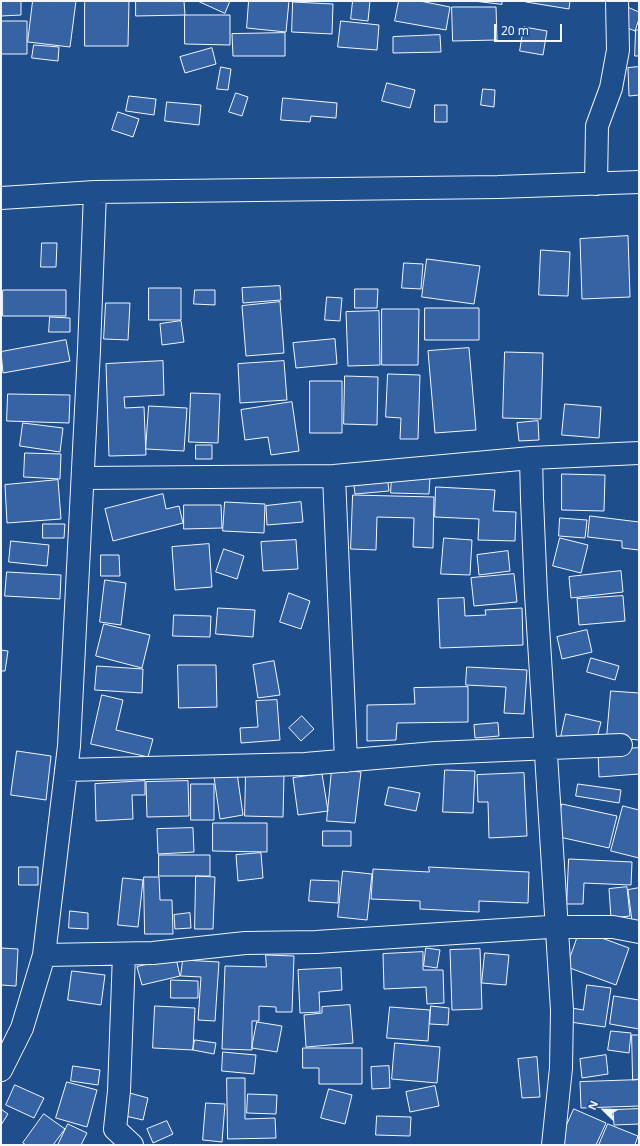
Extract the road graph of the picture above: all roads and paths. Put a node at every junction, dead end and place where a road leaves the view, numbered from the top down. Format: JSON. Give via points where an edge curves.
{"nodes":[{"id":1,"x":617,"y":1,"type":"edge"},
{"id":2,"x":639,"y":182,"type":"edge"},
{"id":3,"x":596,"y":184,"type":"junction"},
{"id":4,"x":95,"y":192,"type":"junction"},
{"id":5,"x":1,"y":198,"type":"edge"},
{"id":6,"x":639,"y":453,"type":"edge"},
{"id":7,"x":531,"y":458,"type":"junction"},
{"id":8,"x":334,"y":476,"type":"junction"},
{"id":9,"x":83,"y":478,"type":"junction"},
{"id":10,"x":621,"y":745,"type":"dead end"},
{"id":11,"x":545,"y":748,"type":"junction"},
{"id":12,"x":346,"y":761,"type":"junction"},
{"id":13,"x":66,"y":770,"type":"junction"},
{"id":14,"x":556,"y":927,"type":"junction"},
{"id":15,"x":639,"y":932,"type":"edge"},
{"id":16,"x":124,"y":954,"type":"junction"},
{"id":17,"x":44,"y":955,"type":"junction"},
{"id":18,"x":1,"y":1070,"type":"edge"},
{"id":19,"x":132,"y":1145,"type":"edge"},
{"id":20,"x":553,"y":1145,"type":"edge"}],
"edges":[{"from":1,"to":3,"type":"street","via":[[618,50],[611,88],[597,126]]},
{"from":2,"to":3,"type":"street"},
{"from":3,"to":4,"type":"street"},
{"from":4,"to":5,"type":"street"},
{"from":4,"to":9,"type":"street"},
{"from":6,"to":7,"type":"street"},
{"from":7,"to":8,"type":"street"},
{"from":7,"to":11,"type":"street"},
{"from":8,"to":9,"type":"street"},
{"from":8,"to":12,"type":"street"},
{"from":9,"to":13,"type":"street"},
{"from":10,"to":11,"type":"street"},
{"from":11,"to":12,"type":"street","via":[[435,753]]},
{"from":11,"to":14,"type":"street"},
{"from":12,"to":13,"type":"street"},
{"from":13,"to":17,"type":"street"},
{"from":14,"to":15,"type":"street","via":[[613,927]]},
{"from":14,"to":16,"type":"street","via":[[316,942],[245,943]]},
{"from":14,"to":20,"type":"street","via":[[562,1010],[561,1068]]},
{"from":16,"to":17,"type":"street"},
{"from":16,"to":19,"type":"street","via":[[119,1091],[115,1129]]},
{"from":17,"to":18,"type":"street","via":[[22,1028]]}]}
